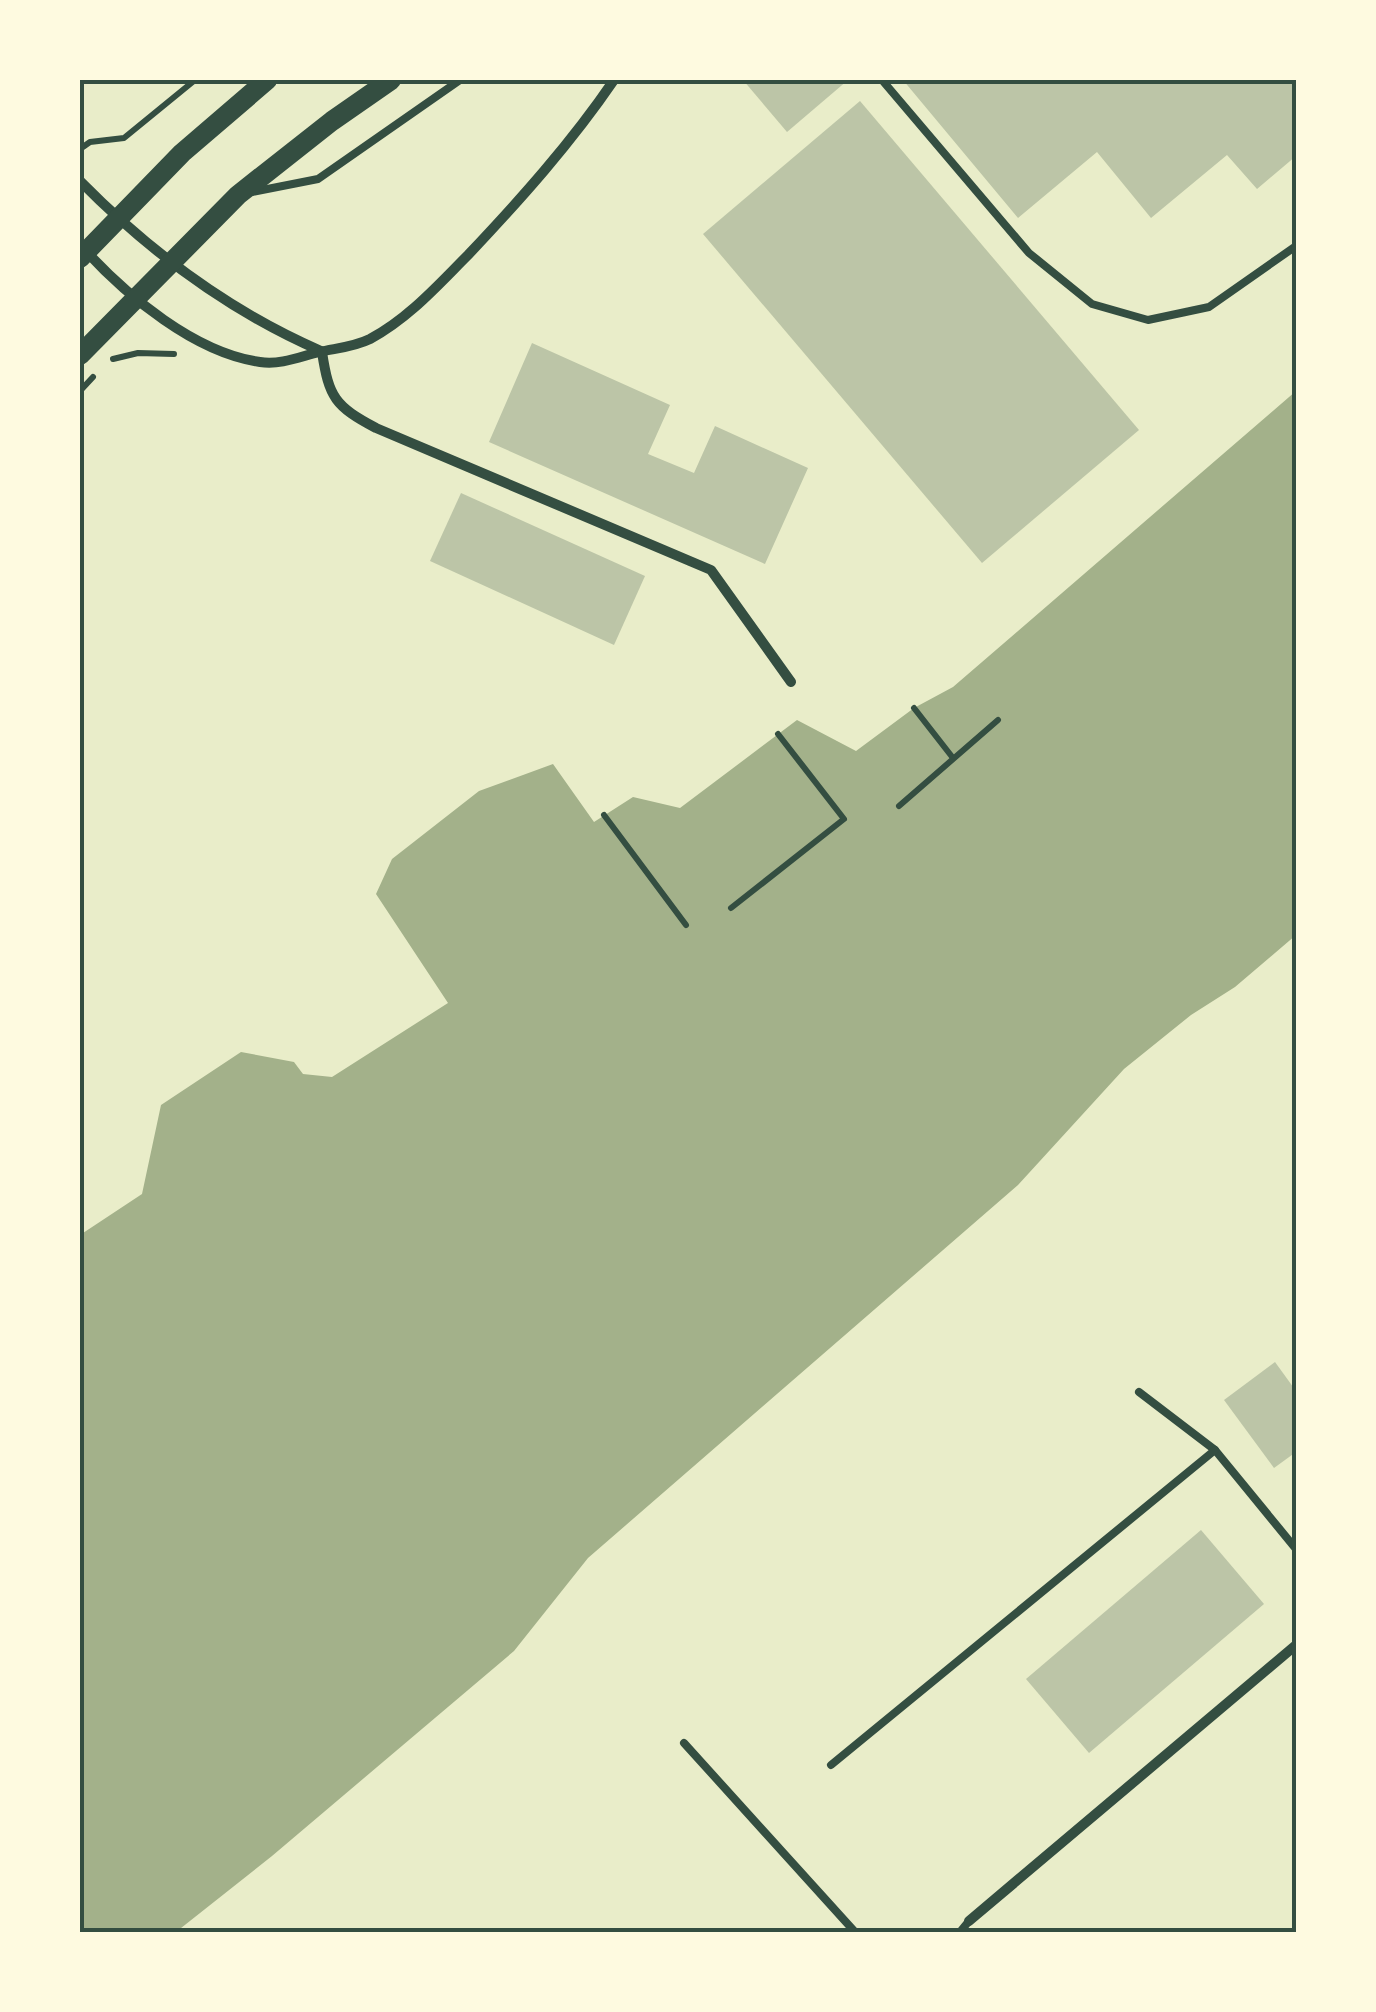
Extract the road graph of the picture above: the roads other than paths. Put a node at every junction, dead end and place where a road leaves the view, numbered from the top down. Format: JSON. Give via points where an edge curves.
{"nodes":[{"id":1,"x":267,"y":80,"type":"edge"},
{"id":2,"x":391,"y":80,"type":"edge"},
{"id":3,"x":460,"y":80,"type":"edge"},
{"id":4,"x":614,"y":80,"type":"edge"},
{"id":5,"x":882,"y":80,"type":"edge"},
{"id":6,"x":80,"y":181,"type":"edge"},
{"id":7,"x":238,"y":195,"type":"junction"},
{"id":8,"x":118,"y":218,"type":"junction"},
{"id":9,"x":1296,"y":246,"type":"edge"},
{"id":10,"x":82,"y":251,"type":"edge"},
{"id":11,"x":170,"y":262,"type":"junction"},
{"id":12,"x":135,"y":297,"type":"junction"},
{"id":13,"x":322,"y":352,"type":"junction"},
{"id":14,"x":80,"y":355,"type":"edge"},
{"id":15,"x":791,"y":682,"type":"dead end"},
{"id":16,"x":1139,"y":1392,"type":"dead end"},
{"id":17,"x":1215,"y":1450,"type":"junction"},
{"id":18,"x":1296,"y":1550,"type":"edge"},
{"id":19,"x":1296,"y":1645,"type":"edge"},
{"id":20,"x":684,"y":1743,"type":"dead end"},
{"id":21,"x":831,"y":1766,"type":"dead end"},
{"id":22,"x":968,"y":1921,"type":"joint"},
{"id":23,"x":855,"y":1932,"type":"edge"},
{"id":24,"x":960,"y":1932,"type":"edge"}],
"edges":[{"from":1,"to":8,"type":"main road","via":[[199,136]]},
{"from":2,"to":7,"type":"main road"},
{"from":3,"to":7,"type":"lane","via":[[318,179]]},
{"from":4,"to":13,"type":"street","via":[[512,209],[407,315],[368,340]]},
{"from":5,"to":9,"type":"lane","via":[[1029,253],[1092,304],[1148,320],[1209,307]]},
{"from":6,"to":8,"type":"street"},
{"from":7,"to":11,"type":"main road"},
{"from":8,"to":10,"type":"main road"},
{"from":8,"to":11,"type":"street"},
{"from":10,"to":12,"type":"street"},
{"from":11,"to":12,"type":"main road"},
{"from":11,"to":13,"type":"street","via":[[244,314]]},
{"from":12,"to":13,"type":"street","via":[[189,334],[258,362]]},
{"from":12,"to":14,"type":"main road"},
{"from":13,"to":15,"type":"street","via":[[332,396],[344,411],[712,570]]},
{"from":16,"to":17,"type":"lane"},
{"from":17,"to":18,"type":"lane"},
{"from":17,"to":21,"type":"lane"},
{"from":19,"to":22,"type":"street"},
{"from":20,"to":23,"type":"lane"},
{"from":22,"to":24,"type":"lane"}]}
